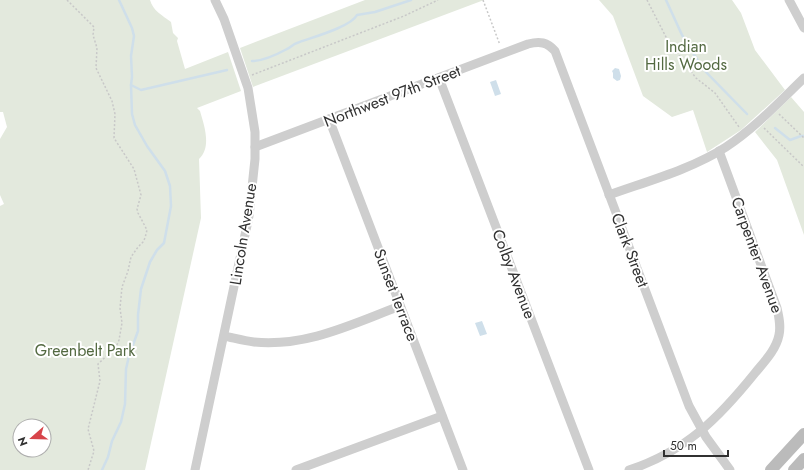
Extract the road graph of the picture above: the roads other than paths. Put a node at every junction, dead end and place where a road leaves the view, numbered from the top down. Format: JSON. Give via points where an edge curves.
{"nodes":[{"id":1,"x":215,"y":0,"type":"edge"},
{"id":2,"x":789,"y":0,"type":"edge"},
{"id":3,"x":804,"y":28,"type":"edge"},
{"id":4,"x":528,"y":44,"type":"joint"},
{"id":5,"x":440,"y":78,"type":"junction"},
{"id":6,"x":804,"y":78,"type":"edge"},
{"id":7,"x":329,"y":119,"type":"junction"},
{"id":8,"x":255,"y":147,"type":"junction"},
{"id":9,"x":719,"y":151,"type":"junction"},
{"id":10,"x":609,"y":195,"type":"junction"},
{"id":11,"x":400,"y":306,"type":"junction"},
{"id":12,"x":224,"y":336,"type":"junction"},
{"id":13,"x":442,"y":416,"type":"junction"},
{"id":14,"x":702,"y":430,"type":"junction"},
{"id":15,"x":804,"y":434,"type":"edge"},
{"id":16,"x":804,"y":459,"type":"edge"},
{"id":17,"x":195,"y":470,"type":"edge"},
{"id":18,"x":296,"y":470,"type":"edge"},
{"id":19,"x":463,"y":470,"type":"edge"},
{"id":20,"x":589,"y":470,"type":"edge"},
{"id":21,"x":629,"y":470,"type":"edge"},
{"id":22,"x":730,"y":470,"type":"edge"},
{"id":23,"x":771,"y":470,"type":"edge"},
{"id":24,"x":794,"y":470,"type":"edge"}],
"edges":[{"from":1,"to":8,"type":"street","name":"Lincoln Avenue","via":[[248,88]]},
{"from":2,"to":3,"type":"street"},
{"from":4,"to":5,"type":"street","name":"Northwest 97th Street"},
{"from":4,"to":10,"type":"street","name":"Clark Street","via":[[542,42],[555,51]]},
{"from":5,"to":7,"type":"street","name":"Northwest 97th Street"},
{"from":5,"to":20,"type":"street","name":"Colby Avenue"},
{"from":6,"to":9,"type":"street","via":[[751,128]]},
{"from":7,"to":8,"type":"street","name":"Northwest 97th Street"},
{"from":7,"to":11,"type":"street","name":"Sunset Terrace"},
{"from":8,"to":12,"type":"street","name":"Lincoln Avenue","via":[[249,216]]},
{"from":9,"to":10,"type":"street","via":[[688,166]]},
{"from":9,"to":14,"type":"street","name":"Carpenter Avenue","via":[[780,320],[779,335],[774,349],[736,397]]},
{"from":10,"to":14,"type":"street","name":"Clark Street","via":[[689,406]]},
{"from":11,"to":12,"type":"street","via":[[301,341],[252,342]]},
{"from":11,"to":13,"type":"street","name":"Sunset Terrace"},
{"from":12,"to":17,"type":"street","name":"Lincoln Avenue"},
{"from":13,"to":18,"type":"street"},
{"from":13,"to":19,"type":"street","name":"Sunset Terrace"},
{"from":14,"to":21,"type":"street","name":"Carpenter Avenue","via":[[662,457]]},
{"from":14,"to":22,"type":"street","name":"Clark Street"},
{"from":15,"to":23,"type":"main road"},
{"from":16,"to":24,"type":"main road"}]}
